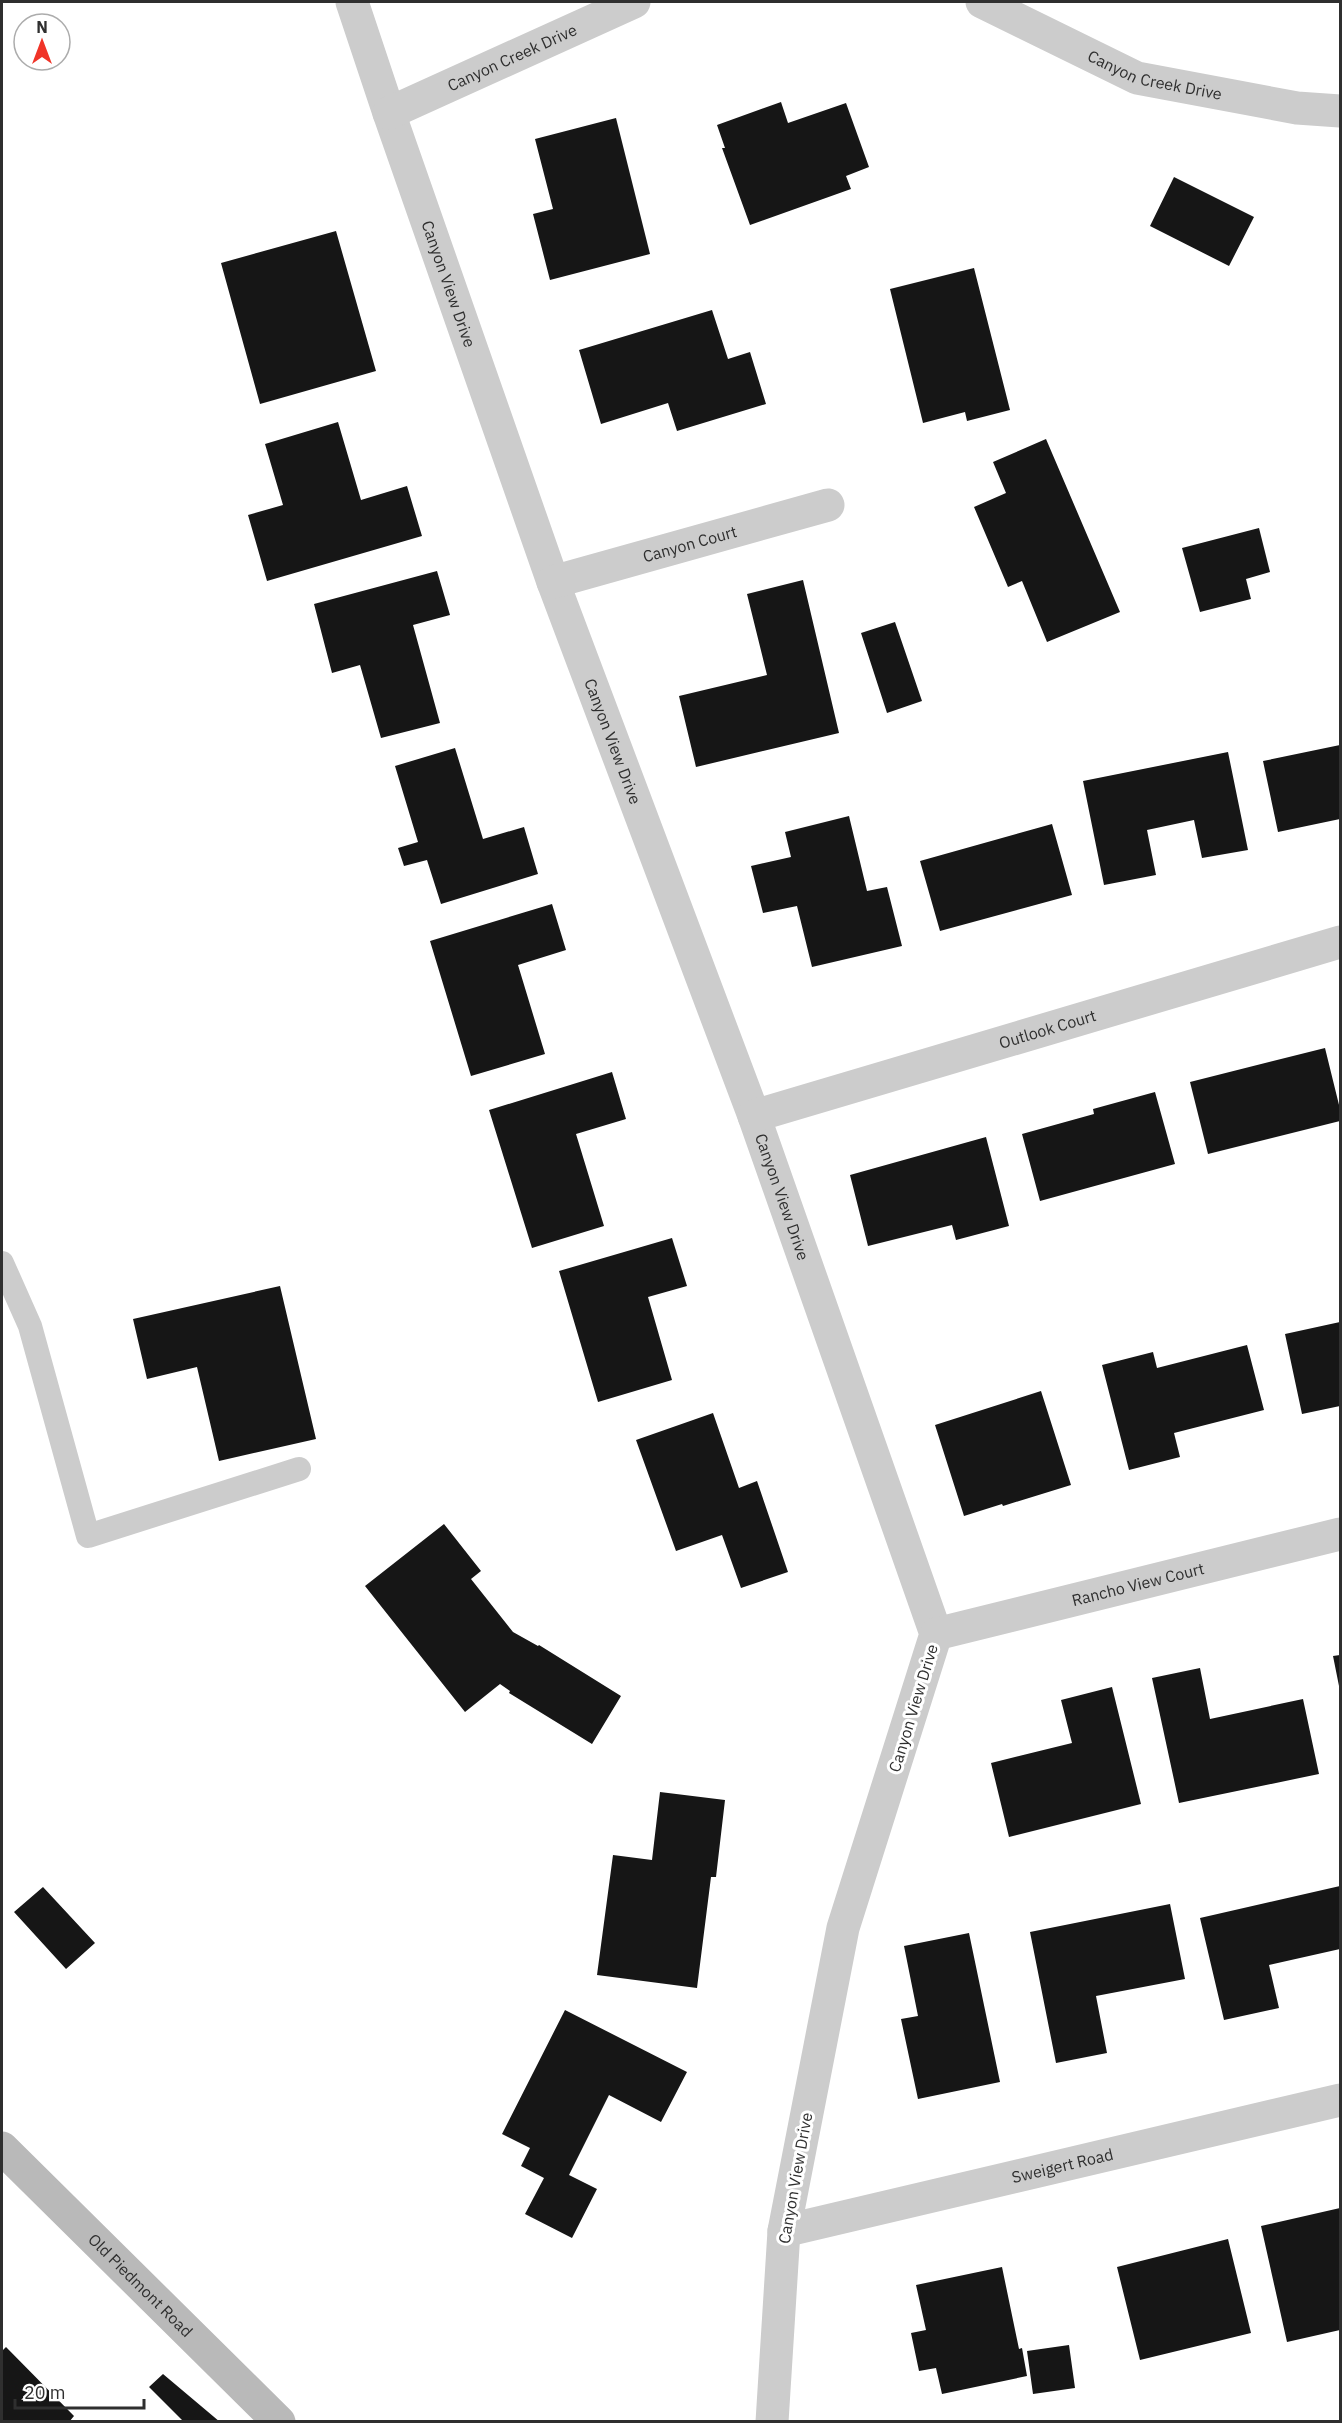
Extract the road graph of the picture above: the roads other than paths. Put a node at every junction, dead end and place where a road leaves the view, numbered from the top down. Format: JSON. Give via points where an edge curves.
{"nodes":[{"id":1,"x":352,"y":2,"type":"edge"},
{"id":2,"x":634,"y":2,"type":"edge"},
{"id":3,"x":982,"y":2,"type":"edge"},
{"id":4,"x":1341,"y":111,"type":"edge"},
{"id":5,"x":389,"y":113,"type":"junction"},
{"id":6,"x":828,"y":505,"type":"dead end"},
{"id":7,"x":553,"y":582,"type":"junction"},
{"id":8,"x":1341,"y":942,"type":"edge"},
{"id":9,"x":754,"y":1116,"type":"junction"},
{"id":10,"x":2,"y":1263,"type":"edge"},
{"id":11,"x":299,"y":1469,"type":"dead end"},
{"id":12,"x":1341,"y":1534,"type":"edge"},
{"id":13,"x":936,"y":1634,"type":"junction"},
{"id":14,"x":1341,"y":2100,"type":"edge"},
{"id":15,"x":2,"y":2148,"type":"edge"},
{"id":16,"x":784,"y":2231,"type":"junction"},
{"id":17,"x":279,"y":2421,"type":"edge"},
{"id":18,"x":772,"y":2421,"type":"edge"}],
"edges":[{"from":1,"to":5,"type":"street","name":"Canyon View Drive"},
{"from":2,"to":5,"type":"street","name":"Canyon Creek Drive"},
{"from":3,"to":4,"type":"street","name":"Canyon Creek Drive","via":[[1137,78],[1298,108]]},
{"from":5,"to":7,"type":"street","name":"Canyon View Drive"},
{"from":6,"to":7,"type":"street","name":"Canyon Court"},
{"from":7,"to":9,"type":"street","name":"Canyon View Drive"},
{"from":8,"to":9,"type":"street","name":"Outlook Court"},
{"from":9,"to":13,"type":"street","name":"Canyon View Drive"},
{"from":10,"to":11,"type":"lane","via":[[30,1326],[88,1536]]},
{"from":12,"to":13,"type":"street","name":"Rancho View Court"},
{"from":13,"to":16,"type":"street","name":"Canyon View Drive","via":[[843,1928]]},
{"from":14,"to":16,"type":"street","name":"Sweigert Road"},
{"from":15,"to":17,"type":"street","name":"Old Piedmont Road"},
{"from":16,"to":18,"type":"street","name":"Canyon View Drive"}]}
